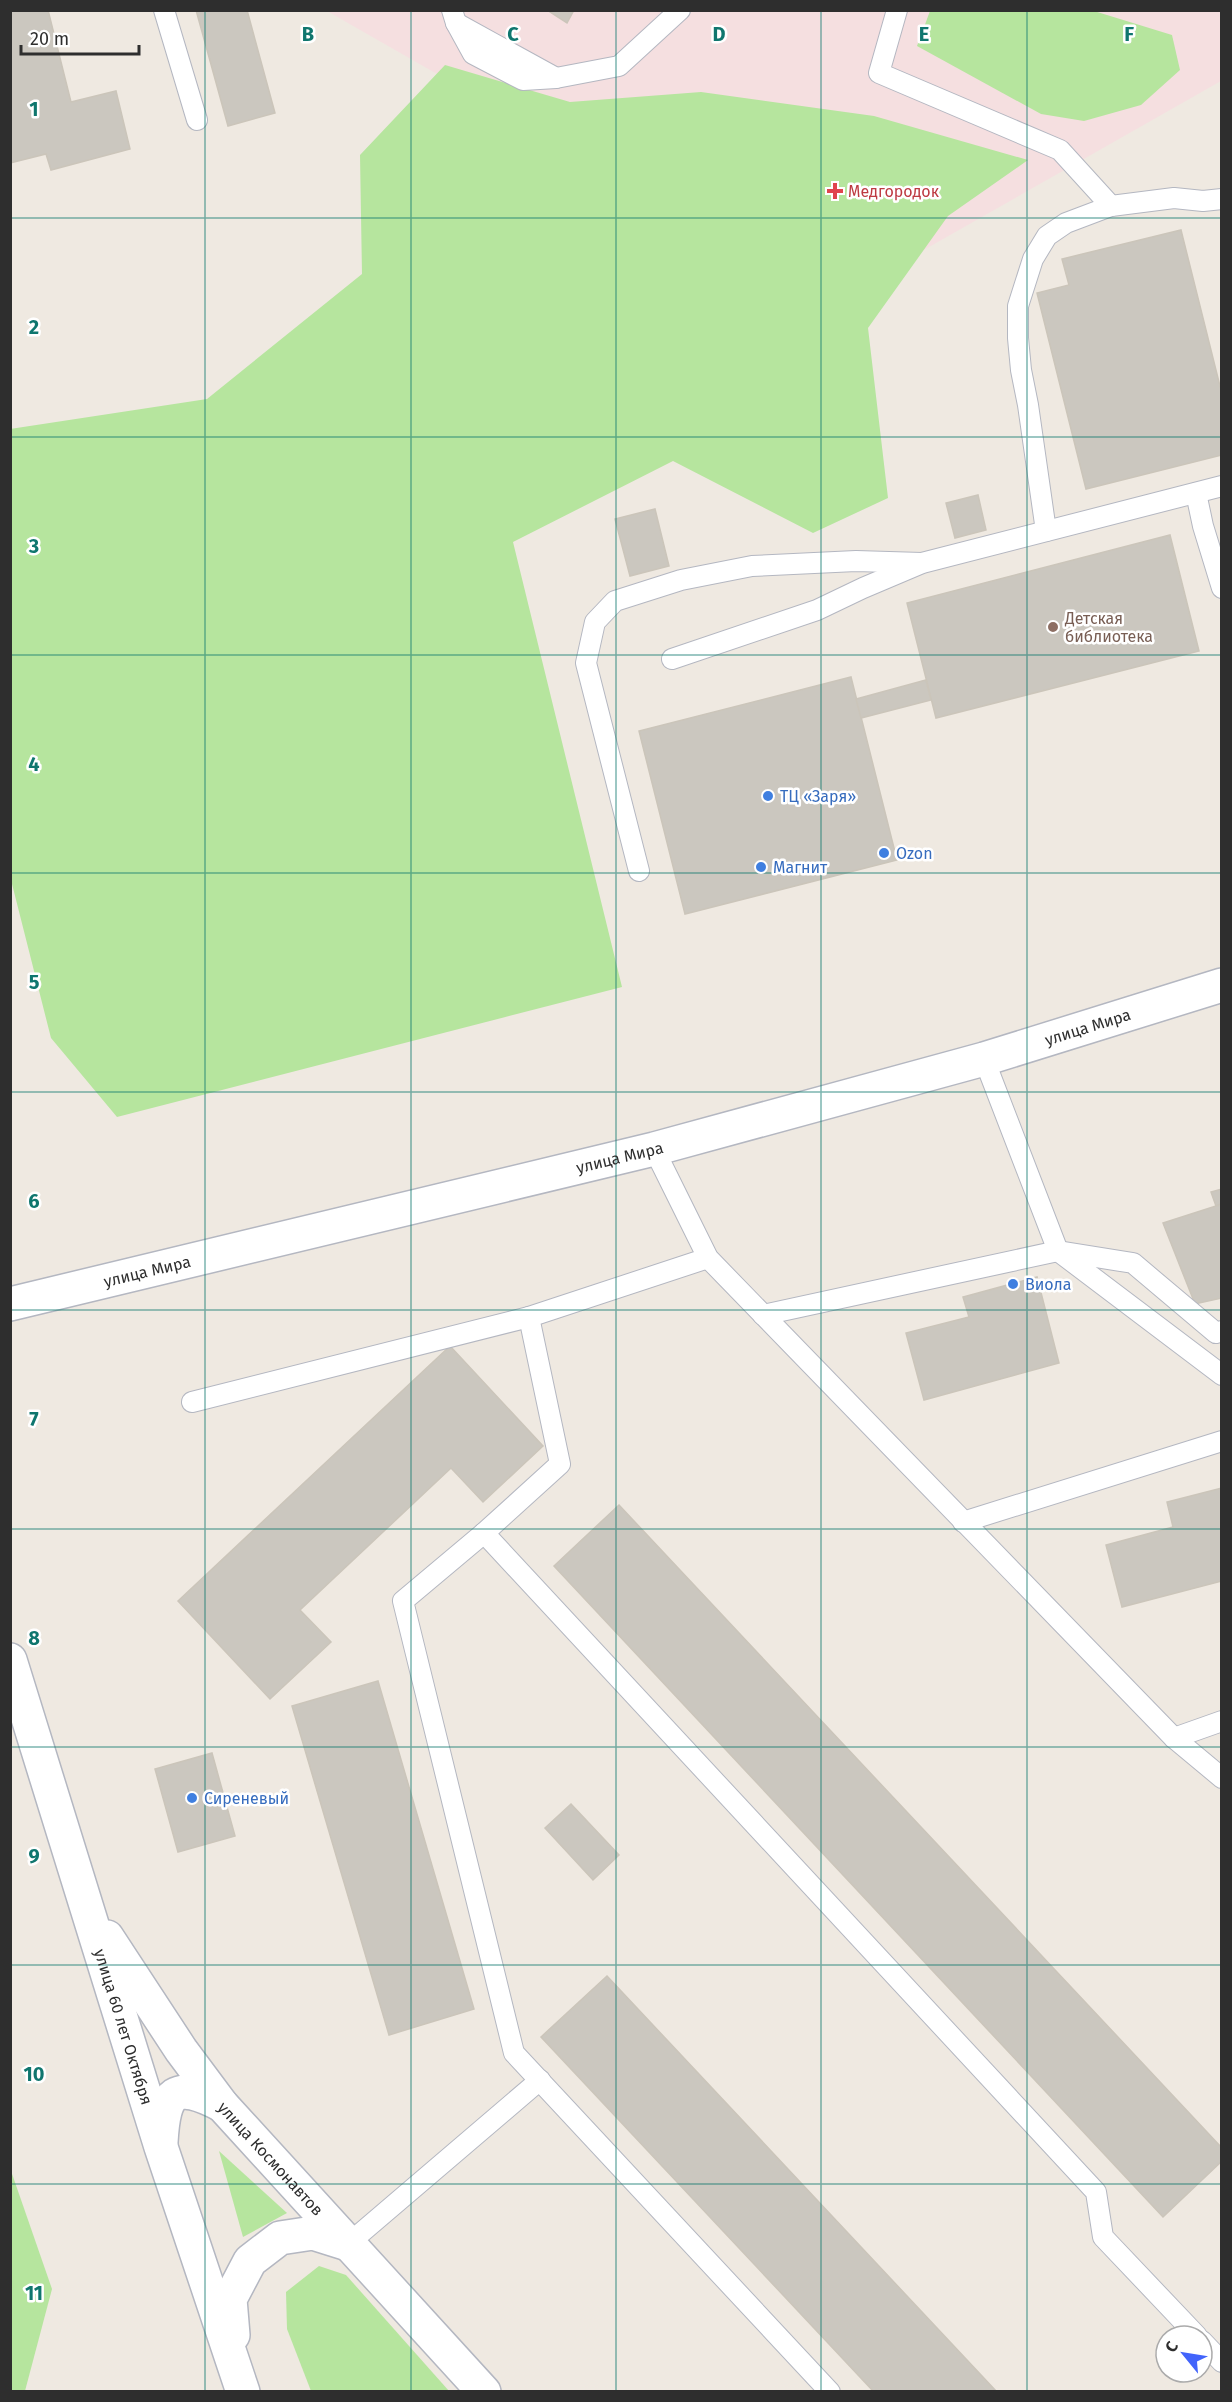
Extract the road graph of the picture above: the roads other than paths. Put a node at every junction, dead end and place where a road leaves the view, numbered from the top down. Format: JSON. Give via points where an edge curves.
{"nodes":[{"id":1,"x":164,"y":10,"type":"edge"},
{"id":2,"x":680,"y":10,"type":"edge"},
{"id":3,"x":897,"y":10,"type":"edge"},
{"id":4,"x":454,"y":17,"type":"edge"},
{"id":5,"x":197,"y":120,"type":"dead end"},
{"id":6,"x":1221,"y":199,"type":"edge"},
{"id":7,"x":1111,"y":206,"type":"junction"},
{"id":8,"x":1221,"y":486,"type":"edge"},
{"id":9,"x":1196,"y":493,"type":"junction"},
{"id":10,"x":1046,"y":531,"type":"junction"},
{"id":11,"x":922,"y":563,"type":"junction"},
{"id":12,"x":1221,"y":588,"type":"edge"},
{"id":13,"x":672,"y":659,"type":"dead end"},
{"id":14,"x":639,"y":871,"type":"dead end"},
{"id":15,"x":1221,"y":985,"type":"edge"},
{"id":16,"x":984,"y":1059,"type":"junction"},
{"id":17,"x":654,"y":1149,"type":"junction"},
{"id":18,"x":1058,"y":1251,"type":"junction"},
{"id":19,"x":708,"y":1258,"type":"junction"},
{"id":20,"x":10,"y":1304,"type":"edge"},
{"id":21,"x":763,"y":1315,"type":"junction"},
{"id":22,"x":529,"y":1317,"type":"junction"},
{"id":23,"x":1221,"y":1331,"type":"edge"},
{"id":24,"x":1221,"y":1375,"type":"edge"},
{"id":25,"x":192,"y":1402,"type":"dead end"},
{"id":26,"x":1221,"y":1441,"type":"edge"},
{"id":27,"x":963,"y":1522,"type":"junction"},
{"id":28,"x":484,"y":1533,"type":"junction"},
{"id":29,"x":10,"y":1660,"type":"edge"},
{"id":30,"x":1221,"y":1721,"type":"edge"},
{"id":31,"x":1174,"y":1738,"type":"junction"},
{"id":32,"x":1221,"y":1778,"type":"edge"},
{"id":33,"x":85,"y":1904,"type":"junction"},
{"id":34,"x":540,"y":2080,"type":"junction"},
{"id":35,"x":222,"y":2105,"type":"junction"},
{"id":36,"x":161,"y":2147,"type":"junction"},
{"id":37,"x":348,"y":2244,"type":"junction"},
{"id":38,"x":1186,"y":2324,"type":"edge"},
{"id":39,"x":239,"y":2380,"type":"edge"},
{"id":40,"x":484,"y":2391,"type":"edge"},
{"id":41,"x":830,"y":2391,"type":"edge"}],
"edges":[{"from":1,"to":5,"type":"lane"},
{"from":2,"to":4,"type":"lane","via":[[619,66],[556,78]]},
{"from":3,"to":7,"type":"lane","via":[[879,73],[1060,150]]},
{"from":6,"to":7,"type":"lane","via":[[1174,198]]},
{"from":7,"to":10,"type":"lane","via":[[1066,223],[1047,236],[1033,259],[1018,306],[1021,370]]},
{"from":8,"to":9,"type":"lane"},
{"from":9,"to":10,"type":"lane"},
{"from":9,"to":12,"type":"lane"},
{"from":10,"to":11,"type":"lane"},
{"from":11,"to":13,"type":"lane","via":[[818,610]]},
{"from":11,"to":14,"type":"lane","via":[[856,561],[752,566],[681,580],[615,601],[595,622],[586,663]]},
{"from":15,"to":16,"type":"street","name":"улица Мира"},
{"from":16,"to":17,"type":"street","name":"улица Мира"},
{"from":16,"to":18,"type":"lane"},
{"from":17,"to":19,"type":"lane"},
{"from":17,"to":20,"type":"street","name":"улица Мира"},
{"from":18,"to":21,"type":"lane"},
{"from":18,"to":23,"type":"lane","via":[[1132,1263],[1216,1333]]},
{"from":18,"to":24,"type":"lane"},
{"from":19,"to":21,"type":"lane"},
{"from":19,"to":22,"type":"lane"},
{"from":21,"to":27,"type":"lane"},
{"from":22,"to":25,"type":"lane"},
{"from":22,"to":28,"type":"lane","via":[[560,1464]]},
{"from":26,"to":27,"type":"lane"},
{"from":27,"to":31,"type":"lane"},
{"from":28,"to":34,"type":"lane","via":[[403,1601],[514,2053]]},
{"from":28,"to":38,"type":"lane","via":[[1096,2192],[1103,2236]]},
{"from":29,"to":33,"type":"street","name":"улица 60 лет Октября"},
{"from":30,"to":31,"type":"lane"},
{"from":31,"to":32,"type":"lane"},
{"from":33,"to":35,"type":"street","name":"улица Космонавтов"},
{"from":33,"to":36,"type":"street","name":"улица 60 лет Октября"},
{"from":34,"to":37,"type":"lane"},
{"from":34,"to":41,"type":"lane"},
{"from":35,"to":36,"type":"street","via":[[203,2095],[180,2091],[165,2111]]},
{"from":35,"to":37,"type":"street","name":"улица Космонавтов"},
{"from":36,"to":39,"type":"street","name":"улица 60 лет Октября"},
{"from":37,"to":39,"type":"street","via":[[313,2233],[280,2238],[250,2261],[230,2299]]},
{"from":37,"to":40,"type":"street","name":"улица Космонавтов"}]}
